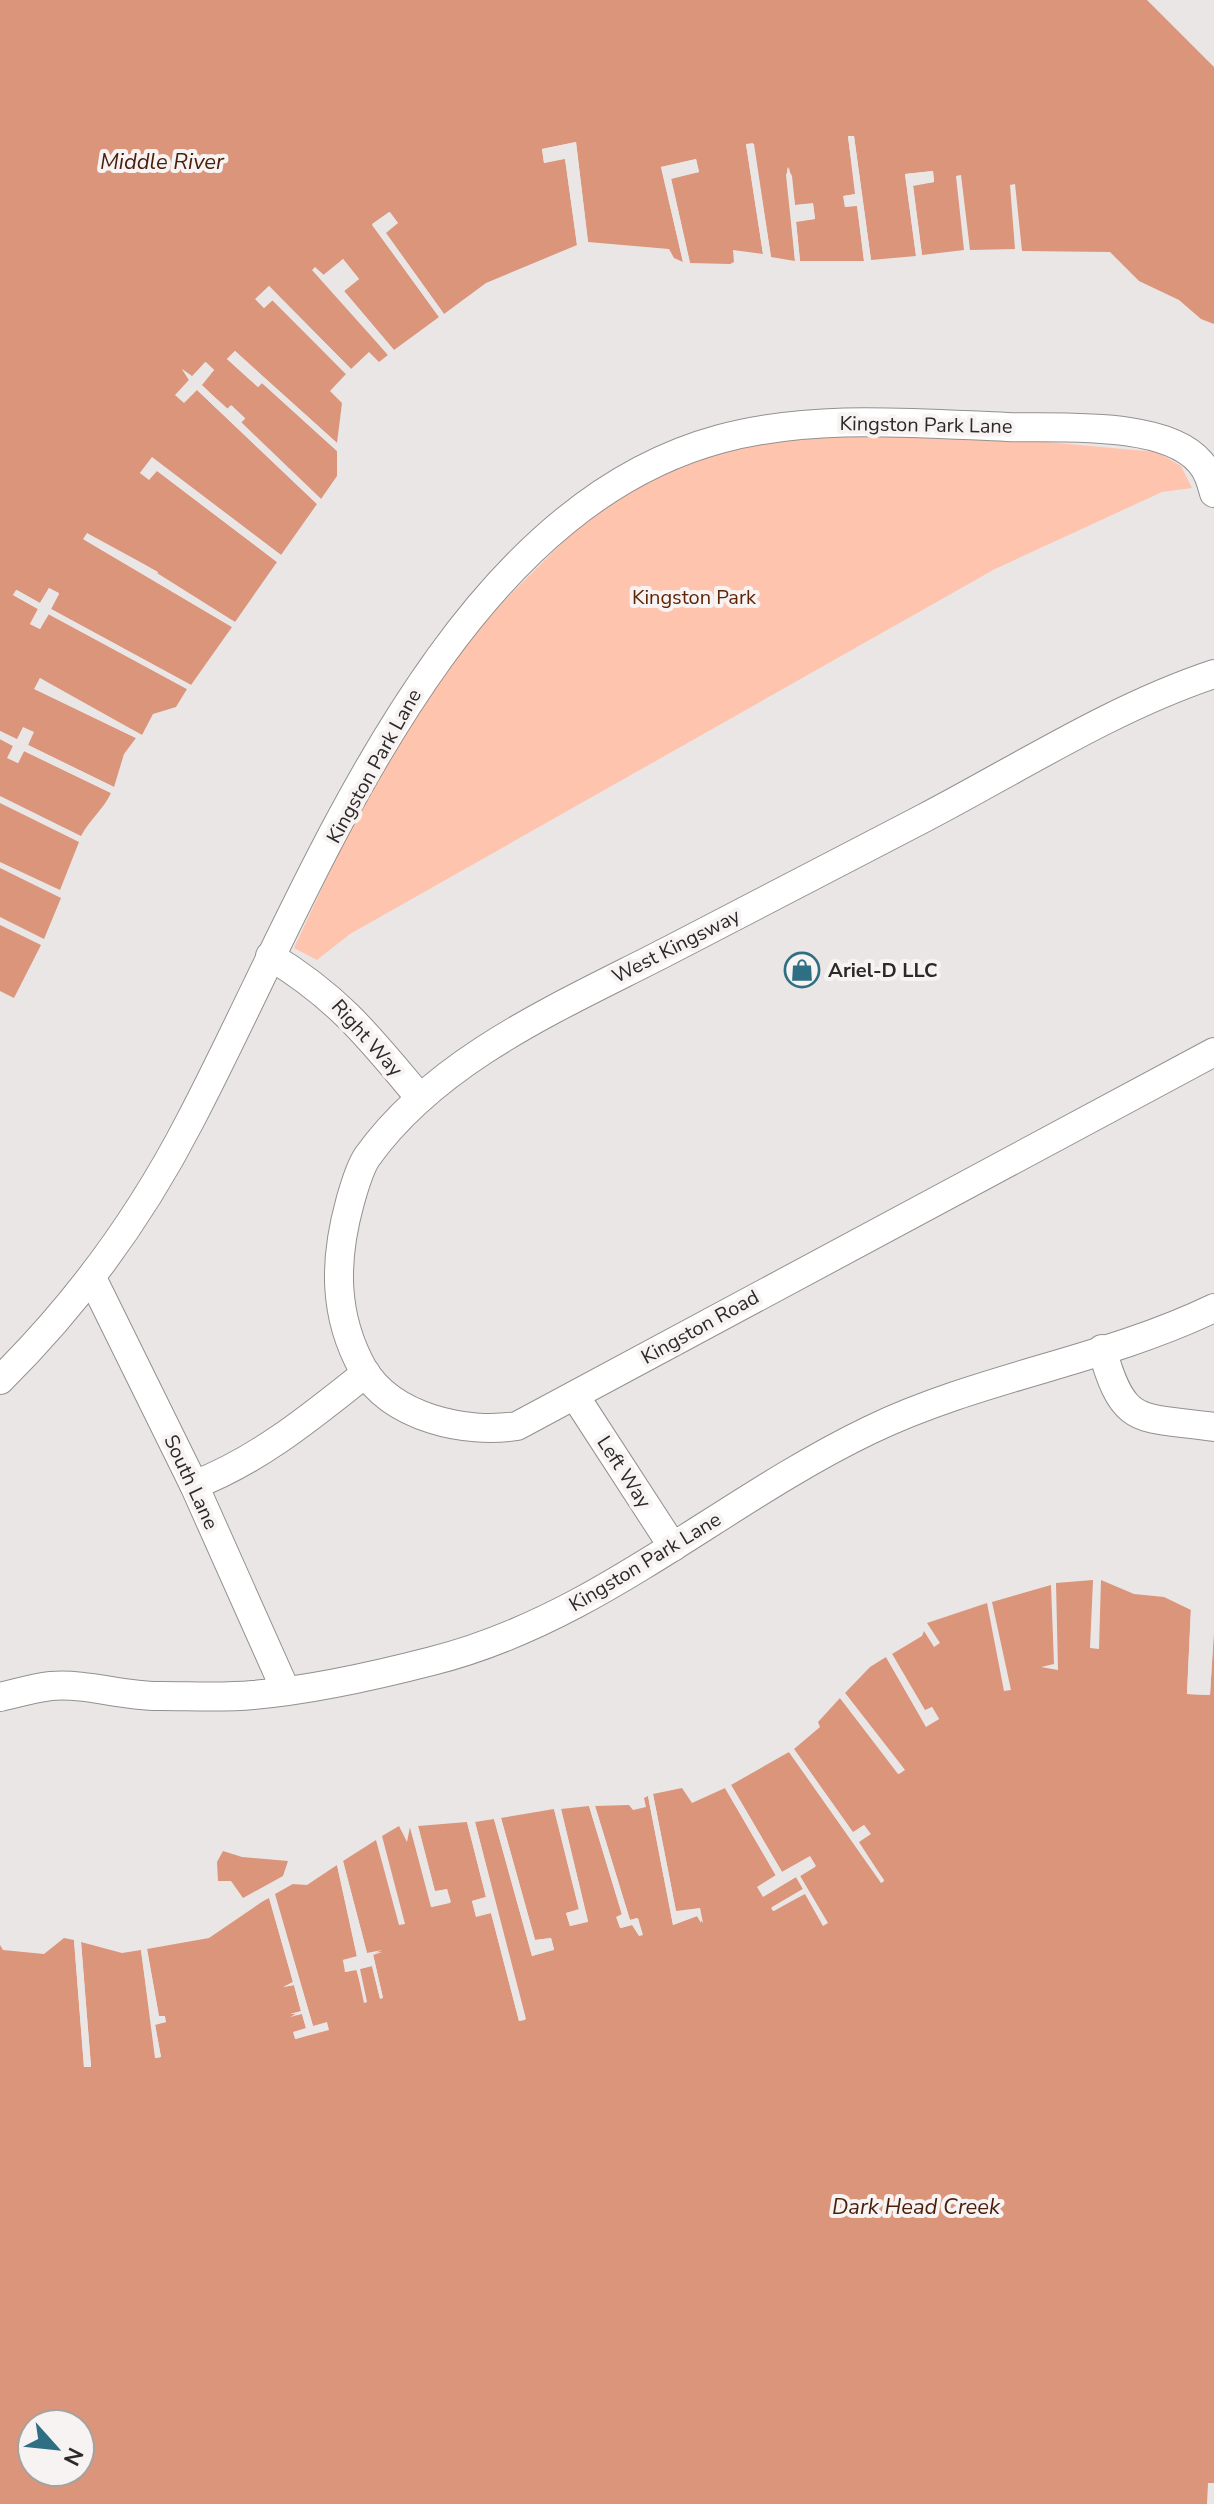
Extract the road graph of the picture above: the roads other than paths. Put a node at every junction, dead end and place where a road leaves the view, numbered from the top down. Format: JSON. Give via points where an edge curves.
{"nodes":[{"id":1,"x":1214,"y":493,"type":"edge"},
{"id":2,"x":1214,"y":674,"type":"edge"},
{"id":3,"x":270,"y":956,"type":"junction"},
{"id":4,"x":1214,"y":1052,"type":"edge"},
{"id":5,"x":420,"y":1098,"type":"junction"},
{"id":6,"x":92,"y":1278,"type":"junction"},
{"id":7,"x":1214,"y":1308,"type":"edge"},
{"id":8,"x":1102,"y":1349,"type":"junction"},
{"id":9,"x":366,"y":1373,"type":"junction"},
{"id":10,"x":0,"y":1380,"type":"edge"},
{"id":11,"x":575,"y":1396,"type":"junction"},
{"id":12,"x":1214,"y":1427,"type":"edge"},
{"id":13,"x":194,"y":1485,"type":"junction"},
{"id":14,"x":673,"y":1547,"type":"junction"},
{"id":15,"x":285,"y":1689,"type":"junction"},
{"id":16,"x":0,"y":1697,"type":"edge"}],
"edges":[{"from":1,"to":3,"type":"street","name":"Kingston Park Lane","via":[[1201,462],[1156,437],[965,425],[788,426],[720,439],[620,483],[544,542],[478,609],[429,670],[362,779]]},
{"from":2,"to":5,"type":"street","name":"West Kingsway","via":[[1088,730],[602,985],[480,1053]]},
{"from":3,"to":5,"type":"street","name":"Right Way","via":[[349,1013]]},
{"from":3,"to":6,"type":"street","name":"Kingston Park Lane","via":[[189,1124]]},
{"from":4,"to":11,"type":"street","name":"Kingston Road"},
{"from":5,"to":9,"type":"street","name":"West Kingsway","via":[[364,1161],[342,1229],[338,1293]]},
{"from":6,"to":10,"type":"street","name":"Kingston Park Lane"},
{"from":6,"to":13,"type":"street","name":"South Lane"},
{"from":7,"to":8,"type":"street","name":"Kingston Park Lane"},
{"from":8,"to":12,"type":"street","via":[[1121,1403],[1137,1414]]},
{"from":8,"to":14,"type":"street","name":"Kingston Park Lane","via":[[978,1387],[869,1431]]},
{"from":9,"to":11,"type":"street","name":"Kingston Road","via":[[399,1402],[448,1424],[478,1430],[517,1426]]},
{"from":9,"to":13,"type":"street","via":[[270,1446]]},
{"from":11,"to":14,"type":"street","name":"Left Way"},
{"from":13,"to":15,"type":"street","name":"South Lane"},
{"from":14,"to":15,"type":"street","name":"Kingston Park Lane","via":[[573,1607],[474,1650],[361,1678]]},
{"from":15,"to":16,"type":"street","name":"Kingston Park Lane","via":[[250,1696],[152,1696],[53,1686]]}]}
